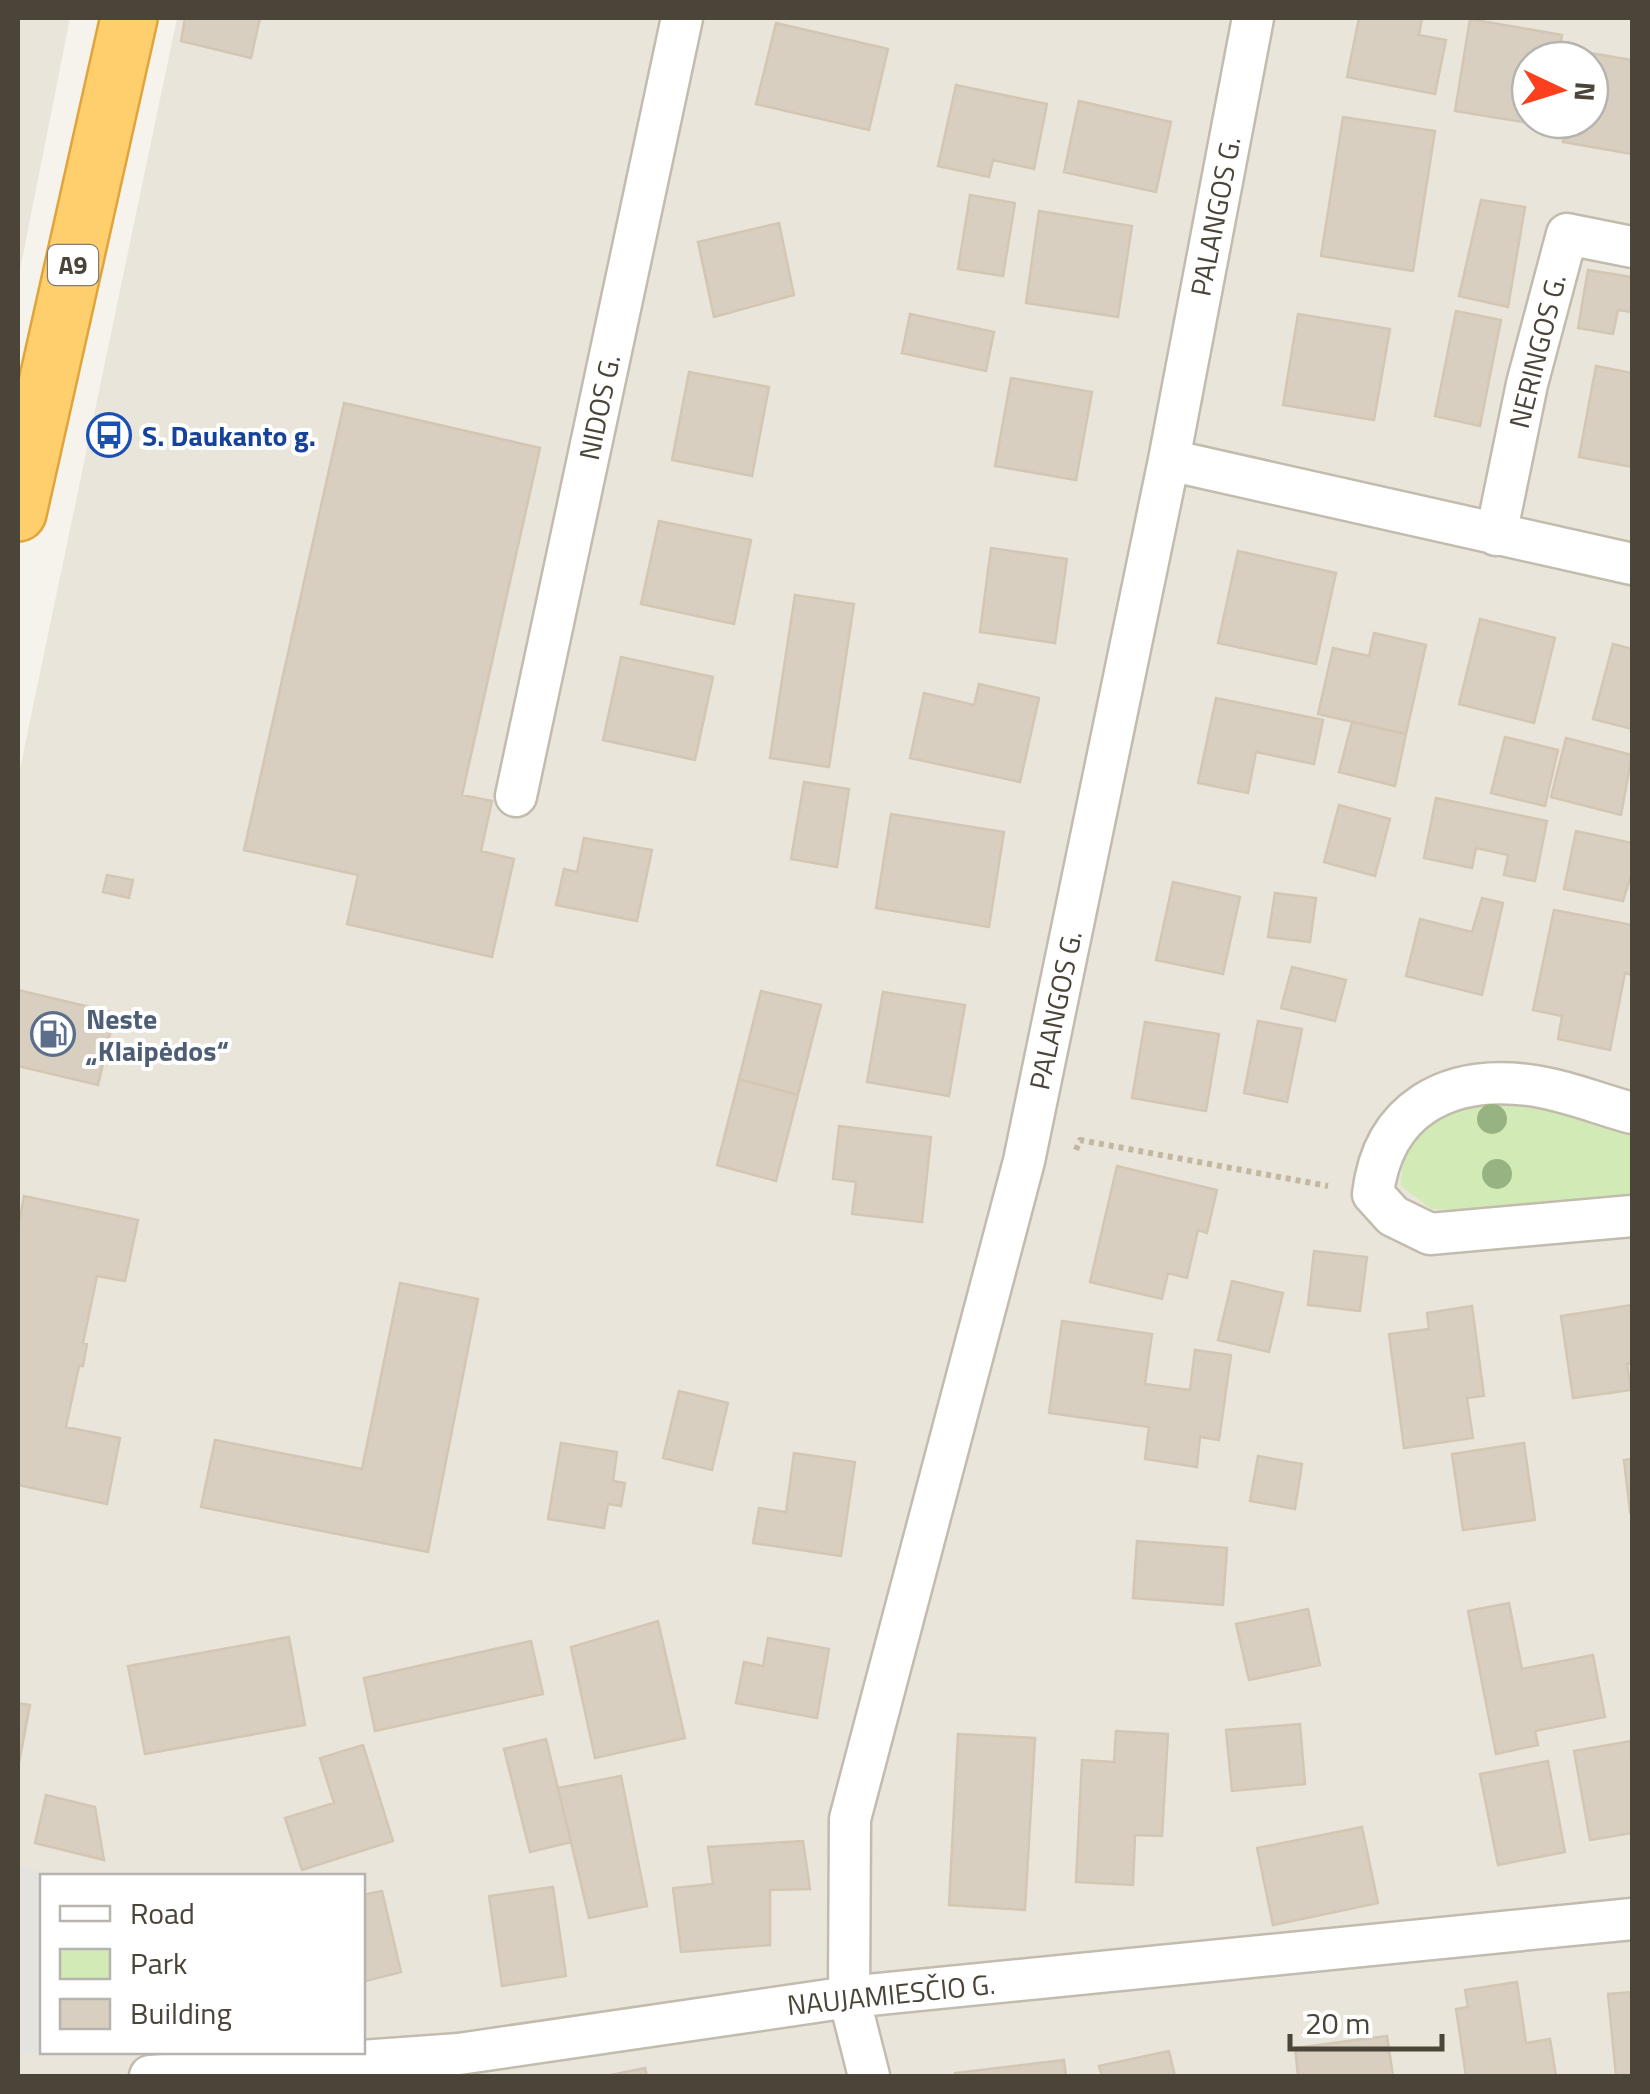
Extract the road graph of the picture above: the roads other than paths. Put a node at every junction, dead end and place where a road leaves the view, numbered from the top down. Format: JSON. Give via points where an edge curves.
{"nodes":[{"id":1,"x":128,"y":18,"type":"edge"},
{"id":2,"x":682,"y":18,"type":"edge"},
{"id":3,"x":1253,"y":18,"type":"edge"},
{"id":4,"x":1632,"y":247,"type":"edge"},
{"id":5,"x":1168,"y":460,"type":"junction"},
{"id":6,"x":18,"y":513,"type":"edge"},
{"id":7,"x":1496,"y":534,"type":"junction"},
{"id":8,"x":1632,"y":564,"type":"edge"},
{"id":9,"x":516,"y":796,"type":"dead end"},
{"id":10,"x":1632,"y":1113,"type":"edge"},
{"id":11,"x":1632,"y":1216,"type":"edge"},
{"id":12,"x":1632,"y":1919,"type":"edge"},
{"id":13,"x":849,"y":1996,"type":"junction"},
{"id":14,"x":150,"y":2076,"type":"edge"},
{"id":15,"x":869,"y":2076,"type":"edge"}],
"edges":[{"from":1,"to":6,"type":"highway","number":"A9"},
{"from":2,"to":9,"type":"street","name":"NIDOS G."},
{"from":3,"to":5,"type":"street","name":"PALANGOS G."},
{"from":4,"to":7,"type":"street","name":"NERINGOS G.","via":[[1567,234]]},
{"from":5,"to":7,"type":"street"},
{"from":5,"to":13,"type":"street","name":"PALANGOS G.","via":[[1024,1161],[850,1818]]},
{"from":7,"to":8,"type":"street"},
{"from":10,"to":11,"type":"street","via":[[1528,1084],[1456,1086],[1404,1117],[1384,1144],[1374,1194],[1393,1216],[1430,1234]]},
{"from":12,"to":13,"type":"street","name":"NAUJAMIESČIO G."},
{"from":13,"to":14,"type":"street","name":"NAUJAMIESČIO G.","via":[[459,2054]]},
{"from":13,"to":15,"type":"street","name":"PALANGOS G."}]}
